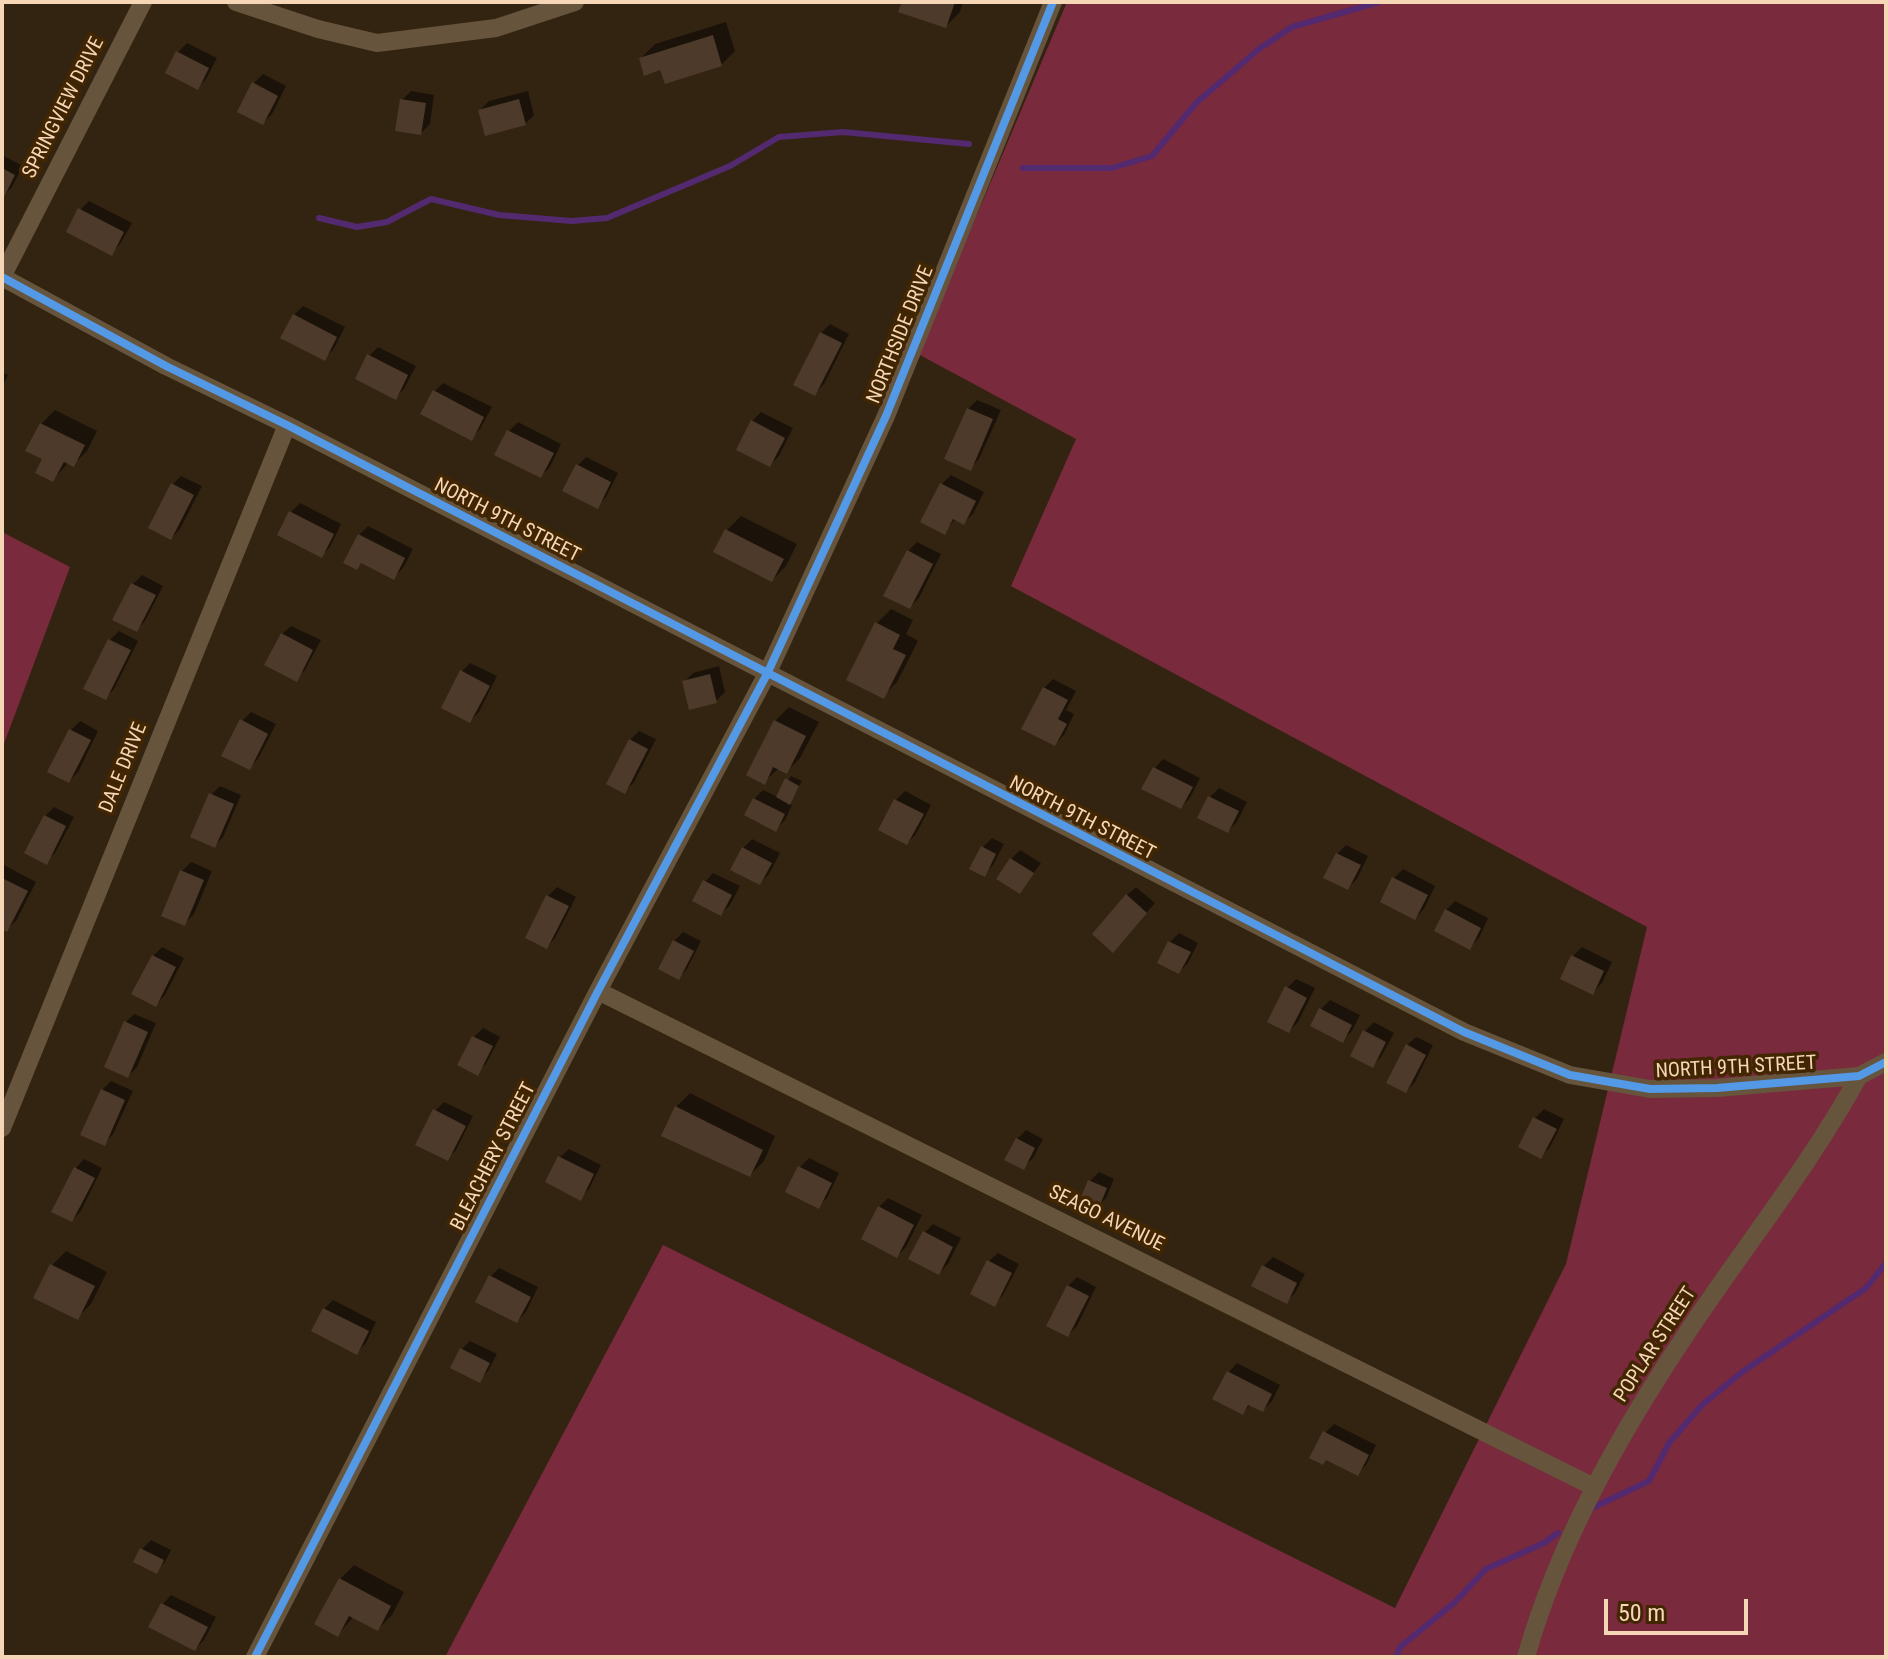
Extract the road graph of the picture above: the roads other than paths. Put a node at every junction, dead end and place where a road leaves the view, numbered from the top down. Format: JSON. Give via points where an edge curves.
{"nodes":[{"id":1,"x":143,"y":2,"type":"edge"},
{"id":2,"x":236,"y":2,"type":"edge"},
{"id":3,"x":575,"y":2,"type":"edge"},
{"id":4,"x":1053,"y":2,"type":"edge"},
{"id":5,"x":2,"y":277,"type":"edge"},
{"id":6,"x":287,"y":425,"type":"junction"},
{"id":7,"x":767,"y":674,"type":"junction"},
{"id":8,"x":598,"y":991,"type":"junction"},
{"id":9,"x":1886,"y":1062,"type":"edge"},
{"id":10,"x":1859,"y":1076,"type":"junction"},
{"id":11,"x":2,"y":1128,"type":"edge"},
{"id":12,"x":1594,"y":1487,"type":"junction"},
{"id":13,"x":255,"y":1657,"type":"edge"},
{"id":14,"x":1526,"y":1657,"type":"edge"}],
"edges":[{"from":1,"to":5,"type":"street","name":"SPRINGVIEW DRIVE"},
{"from":2,"to":3,"type":"street","via":[[377,43],[496,28]]},
{"from":4,"to":7,"type":"street","name":"NORTHSIDE DRIVE","via":[[886,416]]},
{"from":5,"to":6,"type":"street","name":"NORTH 9TH STREET"},
{"from":6,"to":7,"type":"street","name":"NORTH 9TH STREET"},
{"from":6,"to":11,"type":"street","name":"DALE DRIVE"},
{"from":7,"to":8,"type":"street","name":"BLEACHERY STREET"},
{"from":7,"to":10,"type":"street","name":"NORTH 9TH STREET","via":[[1464,1032],[1570,1075],[1650,1089]]},
{"from":8,"to":12,"type":"street","name":"SEAGO AVENUE"},
{"from":8,"to":13,"type":"street","name":"BLEACHERY STREET"},
{"from":9,"to":10,"type":"street","name":"NORTH 9TH STREET"},
{"from":10,"to":12,"type":"street","name":"POPLAR STREET","via":[[1687,1333]]},
{"from":12,"to":14,"type":"street","name":"POPLAR STREET","via":[[1540,1609]]}]}
